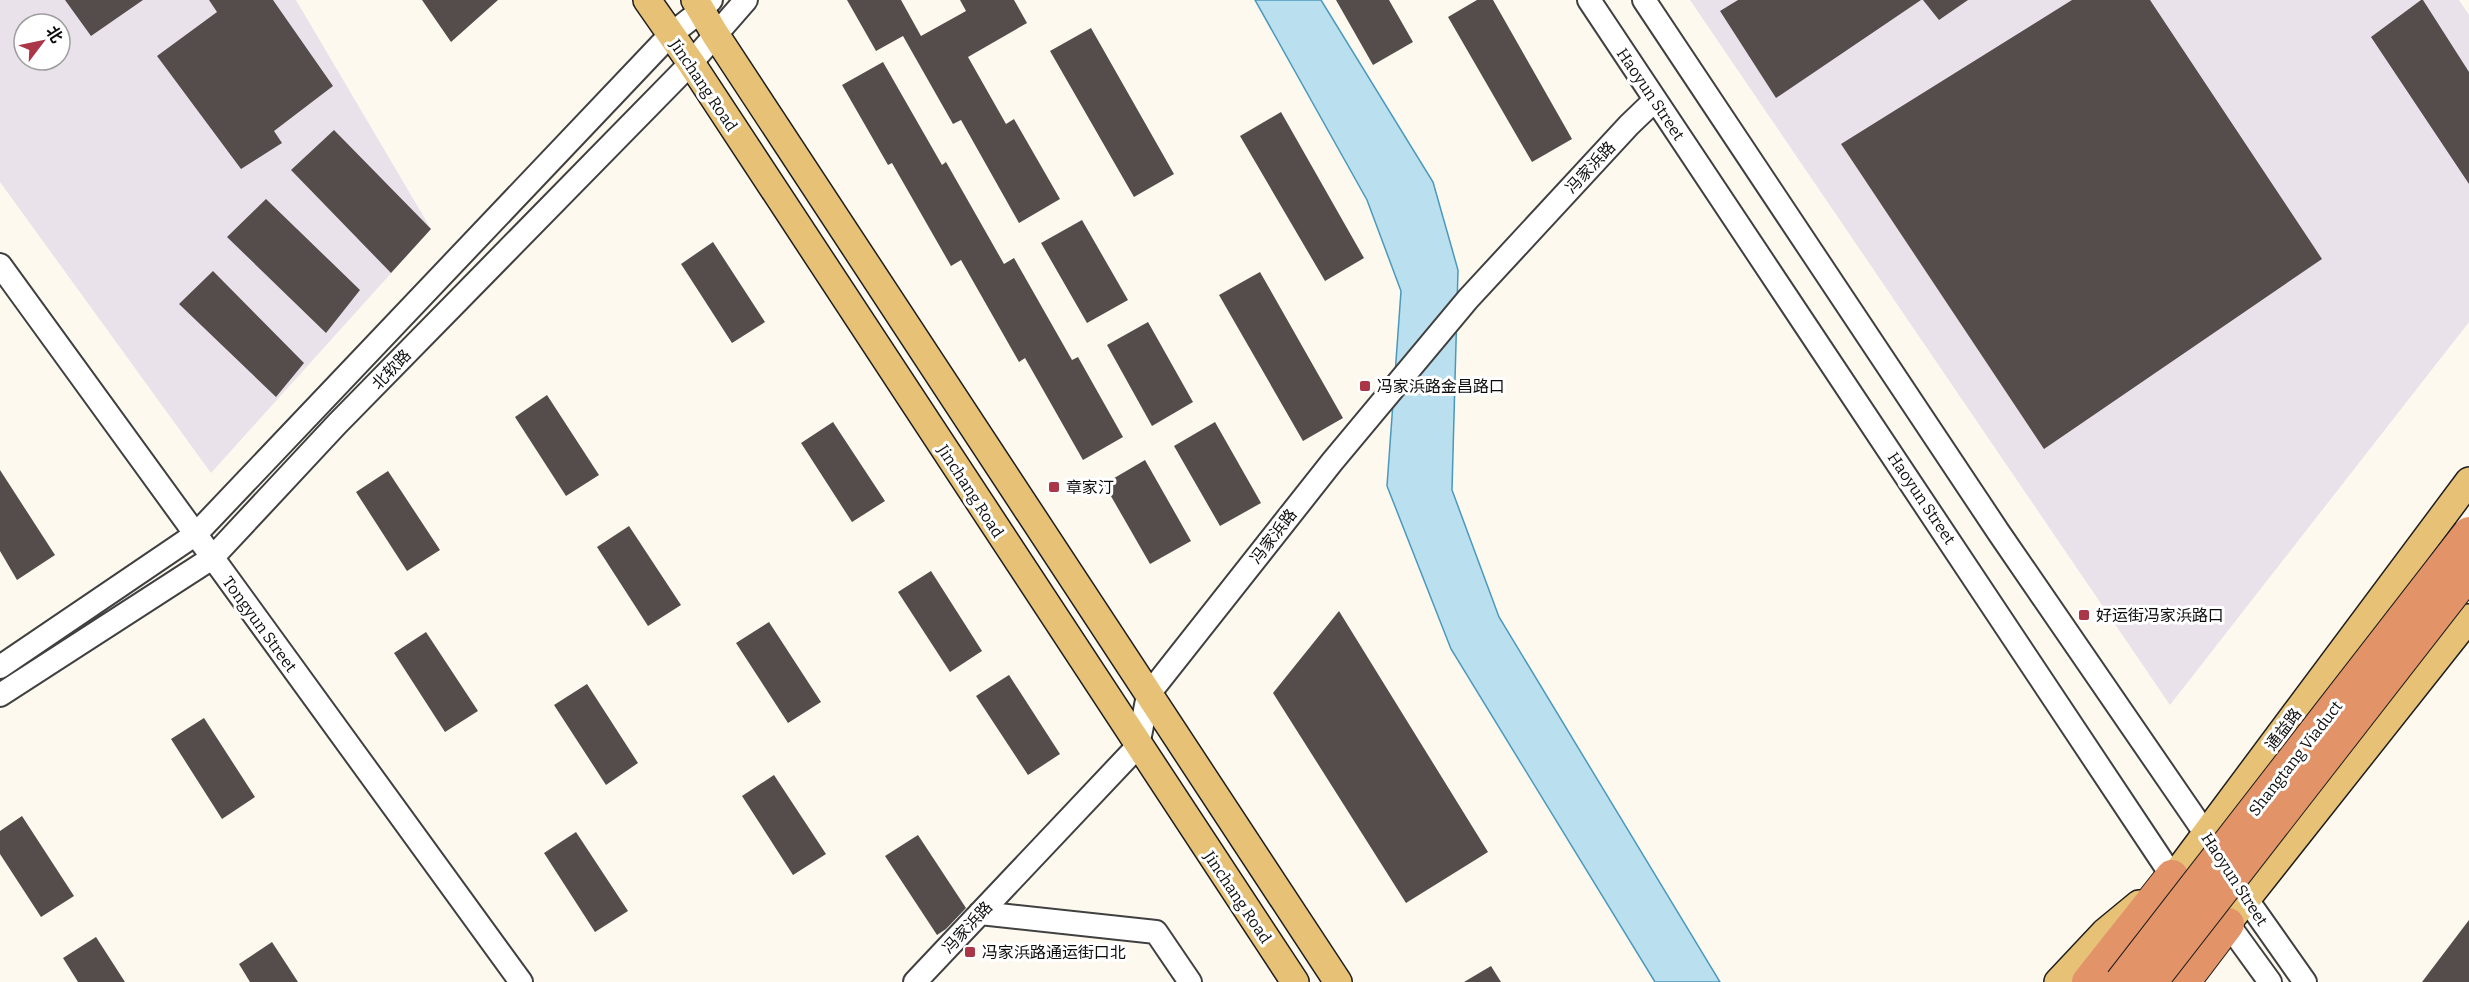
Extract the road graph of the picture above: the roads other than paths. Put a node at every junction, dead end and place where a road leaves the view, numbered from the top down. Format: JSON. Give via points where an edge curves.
{"nodes":[{"id":1,"x":646,"y":0,"type":"edge"},
{"id":2,"x":746,"y":0,"type":"edge"},
{"id":3,"x":1589,"y":0,"type":"edge"},
{"id":4,"x":1644,"y":0,"type":"edge"},
{"id":5,"x":702,"y":3,"type":"edge"},
{"id":6,"x":715,"y":34,"type":"junction"},
{"id":7,"x":670,"y":35,"type":"junction"},
{"id":8,"x":691,"y":63,"type":"junction"},
{"id":9,"x":1655,"y":100,"type":"junction"},
{"id":10,"x":0,"y":265,"type":"edge"},
{"id":11,"x":2469,"y":481,"type":"edge"},
{"id":12,"x":2469,"y":533,"type":"edge"},
{"id":13,"x":196,"y":534,"type":"junction"},
{"id":14,"x":212,"y":558,"type":"junction"},
{"id":15,"x":2469,"y":573,"type":"edge"},
{"id":16,"x":2469,"y":618,"type":"edge"},
{"id":17,"x":0,"y":667,"type":"edge"},
{"id":18,"x":0,"y":695,"type":"edge"},
{"id":19,"x":1148,"y":695,"type":"junction"},
{"id":20,"x":1138,"y":746,"type":"junction"},
{"id":21,"x":2206,"y":832,"type":"junction"},
{"id":22,"x":2172,"y":876,"type":"junction"},
{"id":23,"x":2237,"y":912,"type":"junction"},
{"id":24,"x":980,"y":913,"type":"junction"},
{"id":25,"x":521,"y":982,"type":"edge"},
{"id":26,"x":915,"y":982,"type":"edge"},
{"id":27,"x":1190,"y":982,"type":"edge"},
{"id":28,"x":1294,"y":982,"type":"edge"},
{"id":29,"x":1338,"y":982,"type":"edge"},
{"id":30,"x":2058,"y":982,"type":"edge"},
{"id":31,"x":2088,"y":982,"type":"edge"},
{"id":32,"x":2102,"y":982,"type":"edge"},
{"id":33,"x":2121,"y":982,"type":"edge"},
{"id":34,"x":2151,"y":982,"type":"edge"},
{"id":35,"x":2176,"y":982,"type":"edge"},
{"id":36,"x":2184,"y":982,"type":"edge"},
{"id":37,"x":2204,"y":982,"type":"edge"},
{"id":38,"x":2270,"y":982,"type":"edge"},
{"id":39,"x":2305,"y":982,"type":"edge"}],
"edges":[{"from":1,"to":7,"type":"main road","name":"Jinchang Road"},
{"from":2,"to":6,"type":"street","name":"北软路"},
{"from":3,"to":9,"type":"street","name":"Haoyun Street"},
{"from":4,"to":21,"type":"street","name":"Haoyun Street","via":[[1999,533]]},
{"from":5,"to":6,"type":"main road"},
{"from":5,"to":7,"type":"street","name":"北软路"},
{"from":6,"to":8,"type":"street","name":"北软路"},
{"from":6,"to":19,"type":"main road"},
{"from":7,"to":8,"type":"main road","name":"Jinchang Road"},
{"from":7,"to":13,"type":"street","name":"北软路"},
{"from":8,"to":14,"type":"street","name":"北软路","via":[[337,424]]},
{"from":8,"to":20,"type":"main road","name":"Jinchang Road"},
{"from":9,"to":19,"type":"street","name":"冯家浜路","via":[[1468,299]]},
{"from":9,"to":22,"type":"street","name":"Haoyun Street"},
{"from":10,"to":13,"type":"street","name":"Tongyun Street"},
{"from":11,"to":21,"type":"main road","name":"通益路"},
{"from":12,"to":33,"type":"highway","name":"Shangtang Viaduct","bridge":true},
{"from":13,"to":14,"type":"street","name":"Tongyun Street"},
{"from":13,"to":17,"type":"street","name":"北软路"},
{"from":14,"to":18,"type":"street","name":"北软路"},
{"from":14,"to":25,"type":"street","name":"Tongyun Street"},
{"from":15,"to":34,"type":"highway","name":"Shangtang Viaduct","bridge":true},
{"from":16,"to":23,"type":"main road"},
{"from":19,"to":20,"type":"street","name":"冯家浜路"},
{"from":19,"to":29,"type":"main road"},
{"from":20,"to":24,"type":"street","name":"冯家浜路"},
{"from":20,"to":28,"type":"main road","name":"Jinchang Road"},
{"from":21,"to":22,"type":"main road","name":"通益路"},
{"from":21,"to":23,"type":"street","name":"Haoyun Street"},
{"from":22,"to":23,"type":"street","name":"Haoyun Street"},
{"from":22,"to":30,"type":"main road","via":[[2105,932]]},
{"from":22,"to":31,"type":"highway"},
{"from":22,"to":32,"type":"main road","name":"通益路"},
{"from":23,"to":35,"type":"main road"},
{"from":23,"to":36,"type":"highway"},
{"from":23,"to":37,"type":"main road"},
{"from":23,"to":38,"type":"street","name":"Haoyun Street"},
{"from":23,"to":39,"type":"street","name":"Haoyun Street"},
{"from":24,"to":26,"type":"street","name":"冯家浜路"},
{"from":24,"to":27,"type":"street","via":[[1156,932]]}]}
